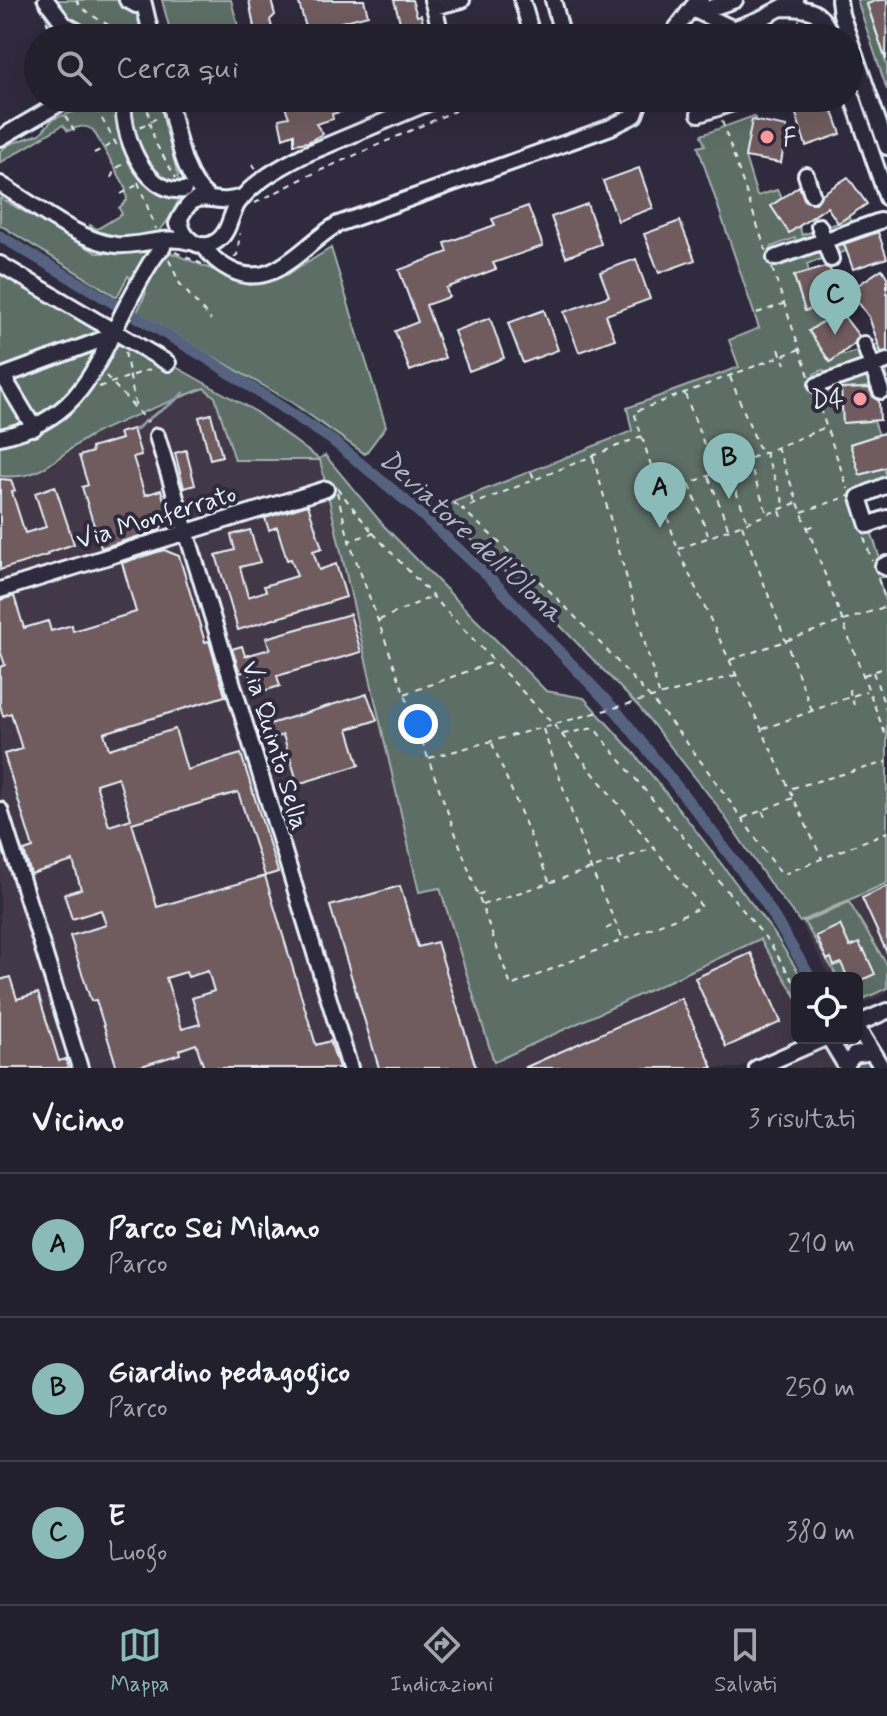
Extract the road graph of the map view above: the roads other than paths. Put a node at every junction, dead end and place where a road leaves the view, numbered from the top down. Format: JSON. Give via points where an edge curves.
{"nodes":[{"id":1,"x":46,"y":0,"type":"edge"},
{"id":2,"x":462,"y":0,"type":"edge"},
{"id":3,"x":522,"y":0,"type":"edge"},
{"id":4,"x":553,"y":0,"type":"edge"},
{"id":5,"x":709,"y":0,"type":"edge"},
{"id":6,"x":721,"y":0,"type":"edge"},
{"id":7,"x":735,"y":0,"type":"edge"},
{"id":8,"x":796,"y":0,"type":"edge"},
{"id":9,"x":839,"y":0,"type":"edge"},
{"id":10,"x":135,"y":2,"type":"edge"},
{"id":11,"x":433,"y":3,"type":"edge"},
{"id":12,"x":697,"y":5,"type":"edge"},
{"id":13,"x":782,"y":8,"type":"junction"},
{"id":14,"x":64,"y":24,"type":"edge"},
{"id":15,"x":145,"y":24,"type":"edge"},
{"id":16,"x":438,"y":24,"type":"edge"},
{"id":17,"x":529,"y":24,"type":"edge"},
{"id":18,"x":559,"y":24,"type":"edge"},
{"id":19,"x":681,"y":24,"type":"edge"},
{"id":20,"x":726,"y":24,"type":"edge"},
{"id":21,"x":745,"y":24,"type":"edge"},
{"id":22,"x":827,"y":24,"type":"edge"},
{"id":23,"x":844,"y":24,"type":"edge"},
{"id":24,"x":863,"y":78,"type":"edge"},
{"id":25,"x":45,"y":112,"type":"edge"},
{"id":26,"x":125,"y":112,"type":"edge"},
{"id":27,"x":172,"y":112,"type":"edge"},
{"id":28,"x":407,"y":112,"type":"edge"},
{"id":29,"x":636,"y":112,"type":"edge"},
{"id":30,"x":705,"y":112,"type":"edge"},
{"id":31,"x":860,"y":112,"type":"edge"},
{"id":32,"x":699,"y":114,"type":"dead end"},
{"id":33,"x":0,"y":138,"type":"edge"},
{"id":34,"x":887,"y":147,"type":"edge"},
{"id":35,"x":881,"y":157,"type":"edge"},
{"id":36,"x":189,"y":174,"type":"junction"},
{"id":37,"x":0,"y":184,"type":"edge"},
{"id":38,"x":184,"y":194,"type":"junction"},
{"id":39,"x":887,"y":198,"type":"edge"},
{"id":40,"x":213,"y":199,"type":"junction"},
{"id":41,"x":247,"y":202,"type":"junction"},
{"id":42,"x":180,"y":217,"type":"junction"},
{"id":43,"x":880,"y":221,"type":"dead end"},
{"id":44,"x":230,"y":231,"type":"junction"},
{"id":45,"x":162,"y":243,"type":"junction"},
{"id":46,"x":199,"y":244,"type":"junction"},
{"id":47,"x":775,"y":258,"type":"dead end"},
{"id":48,"x":0,"y":264,"type":"edge"},
{"id":49,"x":230,"y":264,"type":"junction"},
{"id":50,"x":115,"y":332,"type":"junction"},
{"id":51,"x":872,"y":358,"type":"edge"},
{"id":52,"x":168,"y":363,"type":"road end"},
{"id":53,"x":2,"y":376,"type":"edge"},
{"id":54,"x":817,"y":385,"type":"dead end"},
{"id":55,"x":881,"y":389,"type":"dead end"},
{"id":56,"x":34,"y":428,"type":"junction"},
{"id":57,"x":157,"y":436,"type":"dead end"},
{"id":58,"x":0,"y":437,"type":"edge"},
{"id":59,"x":887,"y":484,"type":"edge"},
{"id":60,"x":326,"y":489,"type":"dead end"},
{"id":61,"x":850,"y":495,"type":"road end"},
{"id":62,"x":887,"y":518,"type":"edge"},
{"id":63,"x":185,"y":532,"type":"junction"},
{"id":64,"x":0,"y":590,"type":"edge"},
{"id":65,"x":0,"y":810,"type":"edge"},
{"id":66,"x":887,"y":1011,"type":"edge"},
{"id":67,"x":863,"y":1023,"type":"edge"},
{"id":68,"x":863,"y":1036,"type":"edge"},
{"id":69,"x":813,"y":1044,"type":"edge"},
{"id":70,"x":831,"y":1044,"type":"edge"},
{"id":71,"x":872,"y":1052,"type":"junction"},
{"id":72,"x":847,"y":1066,"type":"edge"},
{"id":73,"x":80,"y":1068,"type":"edge"},
{"id":74,"x":350,"y":1068,"type":"edge"},
{"id":75,"x":757,"y":1068,"type":"edge"},
{"id":76,"x":882,"y":1068,"type":"edge"}],
"edges":[{"from":1,"to":14,"type":"street"},
{"from":2,"to":11,"type":"street"},
{"from":3,"to":17,"type":"street"},
{"from":4,"to":18,"type":"street"},
{"from":5,"to":12,"type":"street"},
{"from":6,"to":12,"type":"street"},
{"from":7,"to":12,"type":"street","via":[[702,11]]},
{"from":8,"to":13,"type":"street"},
{"from":9,"to":23,"type":"street"},
{"from":10,"to":15,"type":"street"},
{"from":11,"to":16,"type":"street"},
{"from":12,"to":19,"type":"street"},
{"from":12,"to":20,"type":"street"},
{"from":13,"to":21,"type":"street"},
{"from":13,"to":22,"type":"street","via":[[812,12]]},
{"from":24,"to":34,"type":"street"},
{"from":25,"to":33,"type":"street"},
{"from":26,"to":38,"type":"street","via":[[138,161],[160,185]]},
{"from":27,"to":36,"type":"street"},
{"from":28,"to":41,"type":"street","via":[[284,166]]},
{"from":29,"to":49,"type":"street","via":[[611,127],[338,224],[269,275],[249,277]]},
{"from":30,"to":32,"type":"street"},
{"from":31,"to":35,"type":"street"},
{"from":35,"to":39,"type":"street"},
{"from":36,"to":38,"type":"street"},
{"from":36,"to":40,"type":"street"},
{"from":37,"to":45,"type":"street","via":[[106,243]]},
{"from":38,"to":40,"type":"street"},
{"from":38,"to":42,"type":"street"},
{"from":40,"to":41,"type":"street"},
{"from":40,"to":44,"type":"street","via":[[226,211]]},
{"from":41,"to":44,"type":"street","via":[[237,205]]},
{"from":42,"to":45,"type":"street"},
{"from":42,"to":46,"type":"street","via":[[182,233]]},
{"from":43,"to":47,"type":"street"},
{"from":44,"to":46,"type":"street","via":[[211,244]]},
{"from":44,"to":49,"type":"street"},
{"from":45,"to":46,"type":"street","via":[[180,239]]},
{"from":45,"to":50,"type":"street"},
{"from":46,"to":49,"type":"street","via":[[217,261]]},
{"from":48,"to":50,"type":"street"},
{"from":50,"to":52,"type":"street"},
{"from":50,"to":53,"type":"street"},
{"from":50,"to":56,"type":"street","via":[[79,394]]},
{"from":51,"to":54,"type":"street"},
{"from":51,"to":55,"type":"street"},
{"from":53,"to":56,"type":"street"},
{"from":56,"to":58,"type":"street"},
{"from":57,"to":63,"type":"street","name":"Via Quinto Sella"},
{"from":59,"to":61,"type":"street"},
{"from":59,"to":62,"type":"street","via":[[859,497],[868,525]]},
{"from":60,"to":63,"type":"street","name":"Via Monferrato"},
{"from":63,"to":64,"type":"street","name":"Via Monferrato"},
{"from":63,"to":74,"type":"street","name":"Via Quinto Sella"},
{"from":65,"to":73,"type":"street"},
{"from":66,"to":67,"type":"street"},
{"from":68,"to":71,"type":"street"},
{"from":69,"to":75,"type":"street"},
{"from":70,"to":72,"type":"street"},
{"from":71,"to":72,"type":"street","via":[[854,1055]]},
{"from":71,"to":76,"type":"street"}]}
